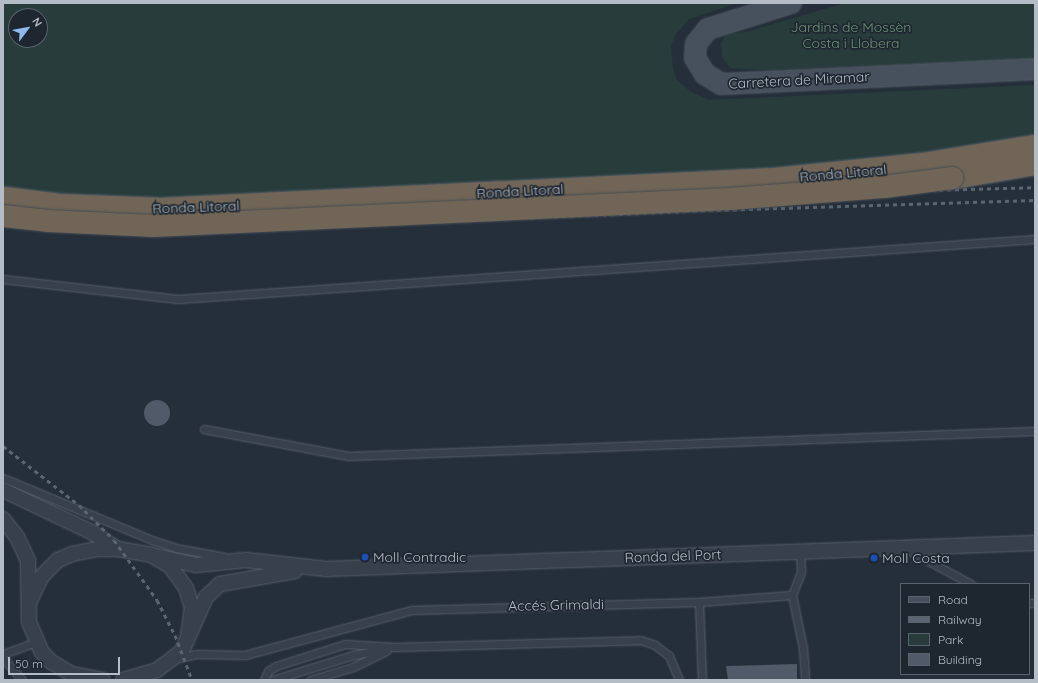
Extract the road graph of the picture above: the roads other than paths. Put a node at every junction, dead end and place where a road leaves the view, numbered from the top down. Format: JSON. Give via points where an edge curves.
{"nodes":[{"id":1,"x":791,"y":3,"type":"edge"},
{"id":2,"x":1035,"y":69,"type":"edge"},
{"id":3,"x":1035,"y":146,"type":"edge"},
{"id":4,"x":1035,"y":164,"type":"edge"},
{"id":5,"x":971,"y":166,"type":"junction"},
{"id":6,"x":3,"y":198,"type":"edge"},
{"id":7,"x":3,"y":216,"type":"edge"},
{"id":8,"x":1035,"y":239,"type":"edge"},
{"id":9,"x":3,"y":279,"type":"edge"},
{"id":10,"x":204,"y":429,"type":"dead end"},
{"id":11,"x":1035,"y":431,"type":"edge"},
{"id":12,"x":3,"y":478,"type":"edge"},
{"id":13,"x":3,"y":490,"type":"edge"},
{"id":14,"x":3,"y":519,"type":"edge"},
{"id":15,"x":1035,"y":543,"type":"edge"},
{"id":16,"x":903,"y":548,"type":"junction"},
{"id":17,"x":118,"y":549,"type":"junction"},
{"id":18,"x":800,"y":551,"type":"junction"},
{"id":19,"x":151,"y":555,"type":"junction"},
{"id":20,"x":246,"y":560,"type":"junction"},
{"id":21,"x":310,"y":569,"type":"junction"},
{"id":22,"x":969,"y":583,"type":"edge"},
{"id":23,"x":792,"y":595,"type":"junction"},
{"id":24,"x":699,"y":602,"type":"junction"},
{"id":25,"x":29,"y":603,"type":"junction"},
{"id":26,"x":188,"y":638,"type":"junction"},
{"id":27,"x":36,"y":642,"type":"junction"},
{"id":28,"x":395,"y":647,"type":"junction"},
{"id":29,"x":3,"y":654,"type":"edge"},
{"id":30,"x":3,"y":658,"type":"edge"},
{"id":31,"x":166,"y":665,"type":"junction"},
{"id":32,"x":22,"y":680,"type":"edge"},
{"id":33,"x":102,"y":680,"type":"edge"},
{"id":34,"x":123,"y":680,"type":"edge"},
{"id":35,"x":157,"y":680,"type":"edge"},
{"id":36,"x":264,"y":680,"type":"edge"},
{"id":37,"x":272,"y":680,"type":"edge"},
{"id":38,"x":310,"y":680,"type":"edge"},
{"id":39,"x":679,"y":680,"type":"edge"},
{"id":40,"x":702,"y":680,"type":"edge"},
{"id":41,"x":805,"y":680,"type":"edge"}],
"edges":[{"from":1,"to":2,"type":"street","name":"Carretera de Miramar","via":[[708,29],[696,44],[695,58],[705,74],[721,84]]},
{"from":3,"to":5,"type":"highway","name":"Ronda Litoral"},
{"from":4,"to":5,"type":"highway","name":"Ronda Litoral"},
{"from":5,"to":6,"type":"highway","name":"Ronda Litoral","via":[[161,209],[60,205]]},
{"from":5,"to":7,"type":"highway","name":"Ronda Litoral","bridge":true,"via":[[808,194],[154,226],[48,221]]},
{"from":8,"to":9,"type":"lane","via":[[178,299]]},
{"from":10,"to":11,"type":"lane","via":[[348,456]]},
{"from":12,"to":20,"type":"lane","via":[[152,540],[203,554]]},
{"from":13,"to":17,"type":"street","via":[[93,533]]},
{"from":14,"to":25,"type":"street","via":[[17,537],[28,561]]},
{"from":15,"to":16,"type":"street","name":"Ronda del Port"},
{"from":16,"to":18,"type":"street","name":"Ronda del Port"},
{"from":16,"to":22,"type":"lane"},
{"from":17,"to":19,"type":"street"},
{"from":17,"to":25,"type":"street","via":[[83,551],[58,560],[41,577]]},
{"from":18,"to":21,"type":"street","name":"Ronda del Port"},
{"from":18,"to":23,"type":"lane","via":[[801,572]]},
{"from":19,"to":20,"type":"street","via":[[196,565]]},
{"from":19,"to":26,"type":"street","via":[[170,566],[186,588],[192,608]]},
{"from":20,"to":21,"type":"street"},
{"from":21,"to":26,"type":"street","via":[[220,584],[206,597]]},
{"from":23,"to":24,"type":"lane","name":"Accés Grimaldi"},
{"from":23,"to":41,"type":"lane","via":[[803,648]]},
{"from":24,"to":31,"type":"lane","name":"Accés Grimaldi","via":[[412,610],[245,655],[196,654],[184,656]]},
{"from":24,"to":40,"type":"lane"},
{"from":25,"to":27,"type":"street","via":[[30,622]]},
{"from":26,"to":31,"type":"street","via":[[182,651]]},
{"from":27,"to":29,"type":"lane"},
{"from":27,"to":33,"type":"street","via":[[46,656],[60,668]]},
{"from":28,"to":36,"type":"lane","via":[[345,644],[276,666],[268,671]]},
{"from":28,"to":37,"type":"lane","via":[[350,656]]},
{"from":28,"to":38,"type":"lane","via":[[353,667]]},
{"from":28,"to":39,"type":"lane","via":[[640,640],[655,645],[669,656]]},
{"from":30,"to":32,"type":"lane"},
{"from":31,"to":34,"type":"street","via":[[147,675]]},
{"from":31,"to":35,"type":"lane"}]}
